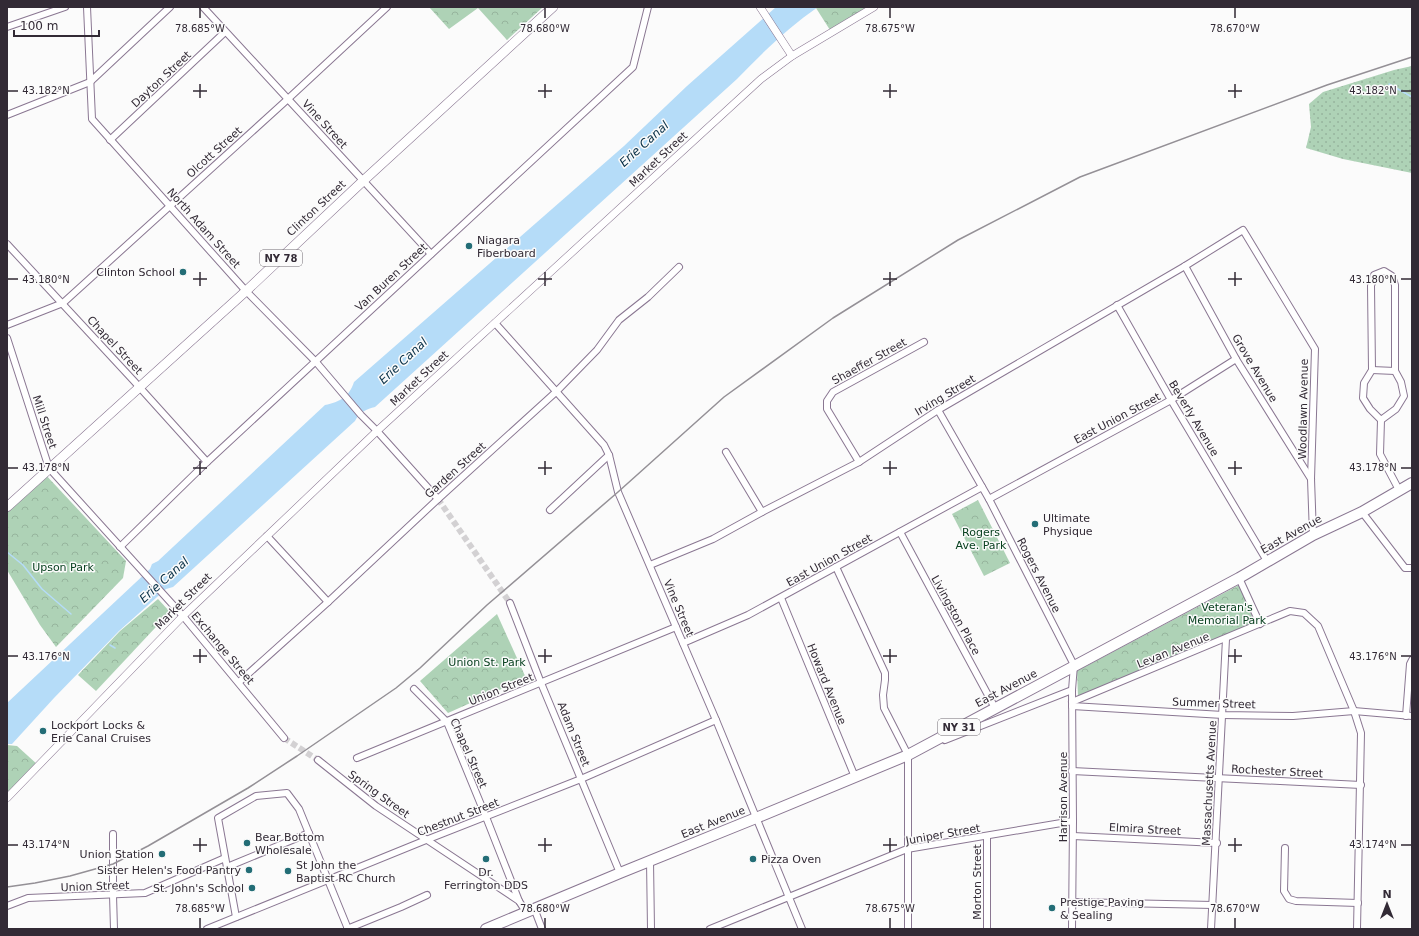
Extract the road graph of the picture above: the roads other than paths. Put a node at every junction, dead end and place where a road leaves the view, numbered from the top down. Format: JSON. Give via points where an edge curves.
{"nodes":[{"id":1,"x":65,"y":7,"type":"edge"},
{"id":2,"x":87,"y":7,"type":"edge"},
{"id":3,"x":170,"y":7,"type":"edge"},
{"id":4,"x":203,"y":7,"type":"edge"},
{"id":5,"x":387,"y":7,"type":"edge"},
{"id":6,"x":552,"y":7,"type":"edge"},
{"id":7,"x":648,"y":7,"type":"edge"},
{"id":8,"x":760,"y":7,"type":"edge"},
{"id":9,"x":874,"y":7,"type":"edge"},
{"id":10,"x":7,"y":27,"type":"edge"},
{"id":11,"x":225,"y":32,"type":"junction"},
{"id":12,"x":792,"y":56,"type":"junction"},
{"id":13,"x":90,"y":82,"type":"junction"},
{"id":14,"x":288,"y":98,"type":"junction"},
{"id":15,"x":7,"y":114,"type":"edge"},
{"id":16,"x":110,"y":140,"type":"junction"},
{"id":17,"x":363,"y":182,"type":"junction"},
{"id":18,"x":171,"y":205,"type":"junction"},
{"id":19,"x":1243,"y":230,"type":"joint"},
{"id":20,"x":7,"y":244,"type":"edge"},
{"id":21,"x":431,"y":254,"type":"junction"},
{"id":22,"x":1185,"y":266,"type":"junction"},
{"id":23,"x":679,"y":267,"type":"dead end"},
{"id":24,"x":246,"y":291,"type":"junction"},
{"id":25,"x":63,"y":303,"type":"junction"},
{"id":26,"x":1117,"y":306,"type":"junction"},
{"id":27,"x":495,"y":322,"type":"junction"},
{"id":28,"x":7,"y":325,"type":"edge"},
{"id":29,"x":7,"y":338,"type":"edge"},
{"id":30,"x":924,"y":342,"type":"dead end"},
{"id":31,"x":1236,"y":359,"type":"junction"},
{"id":32,"x":316,"y":362,"type":"junction"},
{"id":33,"x":1372,"y":370,"type":"junction"},
{"id":34,"x":1395,"y":371,"type":"junction"},
{"id":35,"x":139,"y":387,"type":"junction"},
{"id":36,"x":556,"y":391,"type":"junction"},
{"id":37,"x":1171,"y":400,"type":"junction"},
{"id":38,"x":938,"y":410,"type":"junction"},
{"id":39,"x":1381,"y":420,"type":"junction"},
{"id":40,"x":377,"y":431,"type":"junction"},
{"id":41,"x":726,"y":452,"type":"dead end"},
{"id":42,"x":609,"y":455,"type":"junction"},
{"id":43,"x":207,"y":462,"type":"junction"},
{"id":44,"x":858,"y":462,"type":"junction"},
{"id":45,"x":49,"y":468,"type":"junction"},
{"id":46,"x":1311,"y":479,"type":"junction"},
{"id":47,"x":1412,"y":483,"type":"edge"},
{"id":48,"x":982,"y":487,"type":"junction"},
{"id":49,"x":1398,"y":490,"type":"junction"},
{"id":50,"x":438,"y":499,"type":"junction"},
{"id":51,"x":989,"y":499,"type":"junction"},
{"id":52,"x":7,"y":507,"type":"edge"},
{"id":53,"x":550,"y":510,"type":"dead end"},
{"id":54,"x":762,"y":512,"type":"junction"},
{"id":55,"x":1362,"y":512,"type":"junction"},
{"id":56,"x":900,"y":532,"type":"junction"},
{"id":57,"x":1313,"y":535,"type":"junction"},
{"id":58,"x":267,"y":536,"type":"junction"},
{"id":59,"x":120,"y":547,"type":"junction"},
{"id":60,"x":1267,"y":561,"type":"junction"},
{"id":61,"x":650,"y":565,"type":"junction"},
{"id":62,"x":836,"y":566,"type":"junction"},
{"id":63,"x":1412,"y":568,"type":"edge"},
{"id":64,"x":145,"y":573,"type":"joint"},
{"id":65,"x":1239,"y":578,"type":"junction"},
{"id":66,"x":781,"y":598,"type":"junction"},
{"id":67,"x":328,"y":602,"type":"junction"},
{"id":68,"x":510,"y":603,"type":"tunnel mouth"},
{"id":69,"x":183,"y":616,"type":"junction"},
{"id":70,"x":1260,"y":624,"type":"junction"},
{"id":71,"x":676,"y":627,"type":"junction"},
{"id":72,"x":1226,"y":639,"type":"junction"},
{"id":73,"x":683,"y":643,"type":"junction"},
{"id":74,"x":1412,"y":660,"type":"edge"},
{"id":75,"x":1074,"y":665,"type":"junction"},
{"id":76,"x":239,"y":682,"type":"junction"},
{"id":77,"x":542,"y":683,"type":"junction"},
{"id":78,"x":414,"y":689,"type":"dead end"},
{"id":79,"x":1072,"y":690,"type":"junction"},
{"id":80,"x":1072,"y":704,"type":"junction"},
{"id":81,"x":995,"y":708,"type":"junction"},
{"id":82,"x":1354,"y":712,"type":"junction"},
{"id":83,"x":1223,"y":715,"type":"junction"},
{"id":84,"x":1409,"y":716,"type":"edge"},
{"id":85,"x":716,"y":720,"type":"junction"},
{"id":86,"x":447,"y":722,"type":"junction"},
{"id":87,"x":284,"y":738,"type":"tunnel mouth"},
{"id":88,"x":908,"y":755,"type":"junction"},
{"id":89,"x":356,"y":758,"type":"dead end"},
{"id":90,"x":318,"y":760,"type":"tunnel mouth"},
{"id":91,"x":1072,"y":771,"type":"junction"},
{"id":92,"x":855,"y":777,"type":"junction"},
{"id":93,"x":1219,"y":778,"type":"junction"},
{"id":94,"x":581,"y":779,"type":"junction"},
{"id":95,"x":1361,"y":785,"type":"junction"},
{"id":96,"x":7,"y":798,"type":"edge"},
{"id":97,"x":486,"y":816,"type":"junction"},
{"id":98,"x":756,"y":818,"type":"junction"},
{"id":99,"x":1073,"y":821,"type":"junction"},
{"id":100,"x":309,"y":833,"type":"junction"},
{"id":101,"x":114,"y":834,"type":"dead end"},
{"id":102,"x":987,"y":836,"type":"junction"},
{"id":103,"x":1073,"y":836,"type":"junction"},
{"id":104,"x":426,"y":840,"type":"junction"},
{"id":105,"x":1217,"y":843,"type":"junction"},
{"id":106,"x":1285,"y":848,"type":"dead end"},
{"id":107,"x":907,"y":849,"type":"junction"},
{"id":108,"x":225,"y":858,"type":"junction"},
{"id":109,"x":650,"y":861,"type":"junction"},
{"id":110,"x":227,"y":867,"type":"junction"},
{"id":111,"x":620,"y":873,"type":"junction"},
{"id":112,"x":328,"y":880,"type":"junction"},
{"id":113,"x":113,"y":895,"type":"junction"},
{"id":114,"x":427,"y":895,"type":"dead end"},
{"id":115,"x":788,"y":897,"type":"junction"},
{"id":116,"x":519,"y":901,"type":"junction"},
{"id":117,"x":1072,"y":902,"type":"junction"},
{"id":118,"x":1358,"y":903,"type":"junction"},
{"id":119,"x":1213,"y":905,"type":"junction"},
{"id":120,"x":7,"y":906,"type":"edge"},
{"id":121,"x":530,"y":910,"type":"junction"},
{"id":122,"x":236,"y":917,"type":"junction"},
{"id":123,"x":114,"y":929,"type":"edge"},
{"id":124,"x":207,"y":929,"type":"edge"},
{"id":125,"x":347,"y":929,"type":"edge"},
{"id":126,"x":486,"y":929,"type":"edge"},
{"id":127,"x":542,"y":929,"type":"edge"},
{"id":128,"x":651,"y":929,"type":"edge"},
{"id":129,"x":710,"y":929,"type":"edge"},
{"id":130,"x":802,"y":929,"type":"edge"},
{"id":131,"x":908,"y":929,"type":"edge"},
{"id":132,"x":987,"y":929,"type":"edge"},
{"id":133,"x":1072,"y":929,"type":"edge"},
{"id":134,"x":1211,"y":929,"type":"edge"},
{"id":135,"x":1357,"y":929,"type":"edge"}],
"edges":[{"from":1,"to":10,"type":"street"},
{"from":2,"to":13,"type":"street","name":"North Adam Street"},
{"from":3,"to":13,"type":"street"},
{"from":4,"to":11,"type":"street","name":"Vine Street"},
{"from":5,"to":14,"type":"street","name":"Olcott Street"},
{"from":6,"to":17,"type":"main road","name":"Clinton Street","number":"NY 78"},
{"from":7,"to":21,"type":"street","name":"Van Buren Street","via":[[633,67]]},
{"from":8,"to":12,"type":"street"},
{"from":9,"to":12,"type":"street","name":"Market Street"},
{"from":11,"to":14,"type":"street","name":"Vine Street"},
{"from":11,"to":16,"type":"street","name":"Dayton Street"},
{"from":12,"to":27,"type":"street","name":"Market Street","via":[[761,79]]},
{"from":13,"to":15,"type":"street"},
{"from":13,"to":16,"type":"street","name":"North Adam Street","via":[[92,119]]},
{"from":14,"to":17,"type":"street","name":"Vine Street"},
{"from":14,"to":18,"type":"street","name":"Olcott Street"},
{"from":16,"to":18,"type":"street","name":"North Adam Street"},
{"from":17,"to":21,"type":"street","name":"Vine Street"},
{"from":17,"to":24,"type":"main road","name":"Clinton Street","number":"NY 78"},
{"from":18,"to":24,"type":"street","name":"North Adam Street"},
{"from":18,"to":25,"type":"street","name":"Olcott Street"},
{"from":19,"to":22,"type":"street","name":"Irving Street"},
{"from":19,"to":46,"type":"street","name":"Woodlawn Avenue","via":[[1315,349]]},
{"from":20,"to":25,"type":"street","name":"Chapel Street"},
{"from":21,"to":32,"type":"street","name":"Van Buren Street"},
{"from":22,"to":26,"type":"street","name":"Irving Street"},
{"from":22,"to":31,"type":"street","name":"Grove Avenue"},
{"from":23,"to":36,"type":"street","name":"Garden Street","via":[[620,320],[597,350]]},
{"from":24,"to":32,"type":"street","name":"North Adam Street"},
{"from":24,"to":35,"type":"main road","name":"Clinton Street","number":"NY 78"},
{"from":25,"to":28,"type":"street","name":"Olcott Street"},
{"from":25,"to":35,"type":"street","name":"Chapel Street"},
{"from":26,"to":37,"type":"street","name":"Beverly Avenue"},
{"from":26,"to":38,"type":"street","name":"Irving Street"},
{"from":27,"to":36,"type":"street","name":"Vine Street"},
{"from":27,"to":40,"type":"street","name":"Market Street"},
{"from":29,"to":45,"type":"street","name":"Mill Street"},
{"from":30,"to":44,"type":"street","name":"Shaeffer Street","via":[[833,392],[827,401],[827,409]]},
{"from":31,"to":37,"type":"street","name":"East Union Street"},
{"from":31,"to":46,"type":"street","name":"Grove Avenue"},
{"from":32,"to":40,"type":"street","name":"North Adam Street"},
{"from":32,"to":43,"type":"street","name":"Van Buren Street"},
{"from":33,"to":34,"type":"street"},
{"from":33,"to":34,"type":"street","via":[[1371,286],[1374,275],[1384,271],[1392,276],[1395,285]]},
{"from":33,"to":39,"type":"street","via":[[1364,383],[1363,398]]},
{"from":34,"to":39,"type":"street","via":[[1404,396],[1396,409]]},
{"from":35,"to":43,"type":"street","name":"Chapel Street"},
{"from":35,"to":45,"type":"main road","name":"Clinton Street","number":"NY 78"},
{"from":36,"to":42,"type":"street","name":"Vine Street","via":[[604,445]]},
{"from":36,"to":50,"type":"street","name":"Garden Street"},
{"from":37,"to":51,"type":"street","name":"East Union Street"},
{"from":37,"to":60,"type":"street","name":"Beverly Avenue"},
{"from":38,"to":44,"type":"street","name":"Irving Street"},
{"from":38,"to":48,"type":"street","name":"Rogers Avenue"},
{"from":39,"to":49,"type":"street","via":[[1380,454]]},
{"from":40,"to":50,"type":"street"},
{"from":40,"to":58,"type":"street","name":"Market Street"},
{"from":41,"to":54,"type":"street"},
{"from":42,"to":53,"type":"street"},
{"from":42,"to":61,"type":"street","name":"Vine Street","via":[[618,492]]},
{"from":43,"to":59,"type":"street","name":"Van Buren Street"},
{"from":44,"to":54,"type":"street","name":"Irving Street"},
{"from":45,"to":52,"type":"main road","name":"Clinton Street","number":"NY 78"},
{"from":45,"to":59,"type":"street","name":"Mill Street"},
{"from":46,"to":57,"type":"street","name":"Woodlawn Avenue"},
{"from":47,"to":49,"type":"highway","name":"East Avenue","number":"NY 31"},
{"from":48,"to":51,"type":"street","name":"Rogers Avenue"},
{"from":48,"to":56,"type":"street","name":"East Union Street"},
{"from":49,"to":55,"type":"highway","name":"East Avenue","number":"NY 31"},
{"from":50,"to":67,"type":"street","name":"Garden Street"},
{"from":51,"to":75,"type":"street","name":"Rogers Avenue"},
{"from":54,"to":61,"type":"street","name":"Irving Street","via":[[713,539]]},
{"from":55,"to":57,"type":"highway","name":"East Avenue","number":"NY 31"},
{"from":55,"to":63,"type":"street","via":[[1405,568]]},
{"from":56,"to":62,"type":"street","name":"East Union Street"},
{"from":56,"to":81,"type":"street","name":"Livingston Place"},
{"from":57,"to":60,"type":"highway","name":"East Avenue","number":"NY 31"},
{"from":58,"to":67,"type":"street"},
{"from":58,"to":69,"type":"street","name":"Market Street"},
{"from":59,"to":64,"type":"street","name":"Mill Street"},
{"from":60,"to":65,"type":"highway","name":"East Avenue","number":"NY 31"},
{"from":61,"to":71,"type":"street","name":"Vine Street"},
{"from":62,"to":66,"type":"street","name":"East Union Street"},
{"from":62,"to":88,"type":"street","via":[[885,672],[884,708]]},
{"from":64,"to":69,"type":"street","name":"Exchange Street"},
{"from":65,"to":70,"type":"street"},
{"from":65,"to":75,"type":"highway","name":"East Avenue","number":"NY 31"},
{"from":66,"to":73,"type":"street","name":"East Union Street"},
{"from":66,"to":92,"type":"street","name":"Howard Avenue"},
{"from":67,"to":76,"type":"street","name":"Garden Street"},
{"from":68,"to":77,"type":"street","name":"Adam Street"},
{"from":69,"to":76,"type":"street","name":"Exchange Street"},
{"from":69,"to":96,"type":"street","name":"Market Street"},
{"from":70,"to":72,"type":"street","name":"Levan Avenue"},
{"from":70,"to":82,"type":"street","name":"Levan Avenue","via":[[1290,611],[1304,613],[1318,626]]},
{"from":71,"to":73,"type":"street","name":"Vine Street"},
{"from":71,"to":77,"type":"street","name":"Union Street"},
{"from":72,"to":80,"type":"street","name":"Levan Avenue"},
{"from":72,"to":83,"type":"street","name":"Massachusetts Avenue"},
{"from":73,"to":85,"type":"street","name":"Vine Street"},
{"from":74,"to":84,"type":"street"},
{"from":75,"to":79,"type":"street","name":"Harrison Avenue"},
{"from":75,"to":81,"type":"highway","name":"East Avenue","number":"NY 31"},
{"from":76,"to":87,"type":"street","name":"Exchange Street"},
{"from":77,"to":86,"type":"street","name":"Union Street"},
{"from":77,"to":94,"type":"street","name":"Adam Street"},
{"from":78,"to":86,"type":"street","name":"Chapel Street"},
{"from":79,"to":80,"type":"street","name":"Harrison Avenue"},
{"from":79,"to":88,"type":"street"},
{"from":80,"to":83,"type":"street","name":"Summer Street"},
{"from":80,"to":91,"type":"street","name":"Harrison Avenue"},
{"from":81,"to":88,"type":"highway","name":"East Avenue","number":"NY 31"},
{"from":82,"to":83,"type":"street","name":"Summer Street","via":[[1293,716]]},
{"from":82,"to":84,"type":"street","name":"Summer Street"},
{"from":82,"to":95,"type":"street","via":[[1361,733]]},
{"from":83,"to":93,"type":"street","name":"Massachusetts Avenue"},
{"from":85,"to":94,"type":"street","name":"Chestnut Street"},
{"from":85,"to":98,"type":"street","name":"Vine Street"},
{"from":86,"to":89,"type":"street","name":"Union Street"},
{"from":86,"to":97,"type":"street","name":"Chapel Street"},
{"from":88,"to":92,"type":"highway","name":"East Avenue","number":"NY 31"},
{"from":88,"to":107,"type":"street"},
{"from":90,"to":104,"type":"street","name":"Spring Street","via":[[376,806]]},
{"from":91,"to":93,"type":"street","name":"Rochester Street"},
{"from":91,"to":99,"type":"street","name":"Harrison Avenue"},
{"from":92,"to":98,"type":"highway","name":"East Avenue","number":"NY 31"},
{"from":93,"to":95,"type":"street","name":"Rochester Street"},
{"from":93,"to":105,"type":"street","name":"Massachusetts Avenue"},
{"from":94,"to":97,"type":"street","name":"Chestnut Street"},
{"from":94,"to":111,"type":"street","name":"Adam Street"},
{"from":95,"to":118,"type":"street"},
{"from":97,"to":104,"type":"street","name":"Chestnut Street"},
{"from":97,"to":116,"type":"street","name":"Chapel Street"},
{"from":98,"to":109,"type":"highway","name":"East Avenue","number":"NY 31"},
{"from":98,"to":115,"type":"street","name":"Vine Street"},
{"from":99,"to":102,"type":"street","name":"Juniper Street"},
{"from":99,"to":103,"type":"street","name":"Harrison Avenue"},
{"from":100,"to":108,"type":"street","via":[[299,809],[287,793],[256,796],[218,818]]},
{"from":100,"to":110,"type":"street"},
{"from":100,"to":112,"type":"street"},
{"from":101,"to":113,"type":"street"},
{"from":102,"to":107,"type":"street","name":"Juniper Street"},
{"from":102,"to":132,"type":"street","name":"Morton Street"},
{"from":103,"to":105,"type":"street","name":"Elmira Street"},
{"from":103,"to":117,"type":"street","name":"Harrison Avenue"},
{"from":104,"to":112,"type":"street","name":"Chestnut Street"},
{"from":104,"to":116,"type":"street","name":"Spring Street"},
{"from":105,"to":119,"type":"street","name":"Massachusetts Avenue"},
{"from":106,"to":118,"type":"street","via":[[1284,891],[1289,898],[1296,902]]},
{"from":107,"to":115,"type":"street","name":"Juniper Street"},
{"from":107,"to":131,"type":"street"},
{"from":108,"to":110,"type":"street"},
{"from":108,"to":113,"type":"street","name":"Union Street","via":[[146,893]]},
{"from":109,"to":111,"type":"highway","name":"East Avenue","number":"NY 31"},
{"from":109,"to":128,"type":"street"},
{"from":110,"to":122,"type":"street"},
{"from":111,"to":121,"type":"highway","name":"East Avenue","number":"NY 31"},
{"from":112,"to":122,"type":"street","name":"Chestnut Street"},
{"from":112,"to":125,"type":"street"},
{"from":113,"to":120,"type":"street","name":"Union Street","via":[[28,898]]},
{"from":113,"to":123,"type":"street"},
{"from":114,"to":125,"type":"street"},
{"from":115,"to":129,"type":"street","name":"Juniper Street"},
{"from":115,"to":130,"type":"street","name":"Vine Street"},
{"from":116,"to":121,"type":"street","name":"Spring Street"},
{"from":117,"to":119,"type":"street"},
{"from":117,"to":133,"type":"street","name":"Harrison Avenue"},
{"from":118,"to":135,"type":"street"},
{"from":119,"to":134,"type":"street","name":"Massachusetts Avenue"},
{"from":121,"to":126,"type":"highway","name":"East Avenue","number":"NY 31"},
{"from":121,"to":127,"type":"street","name":"Spring Street"},
{"from":122,"to":124,"type":"street","name":"Chestnut Street"}]}
